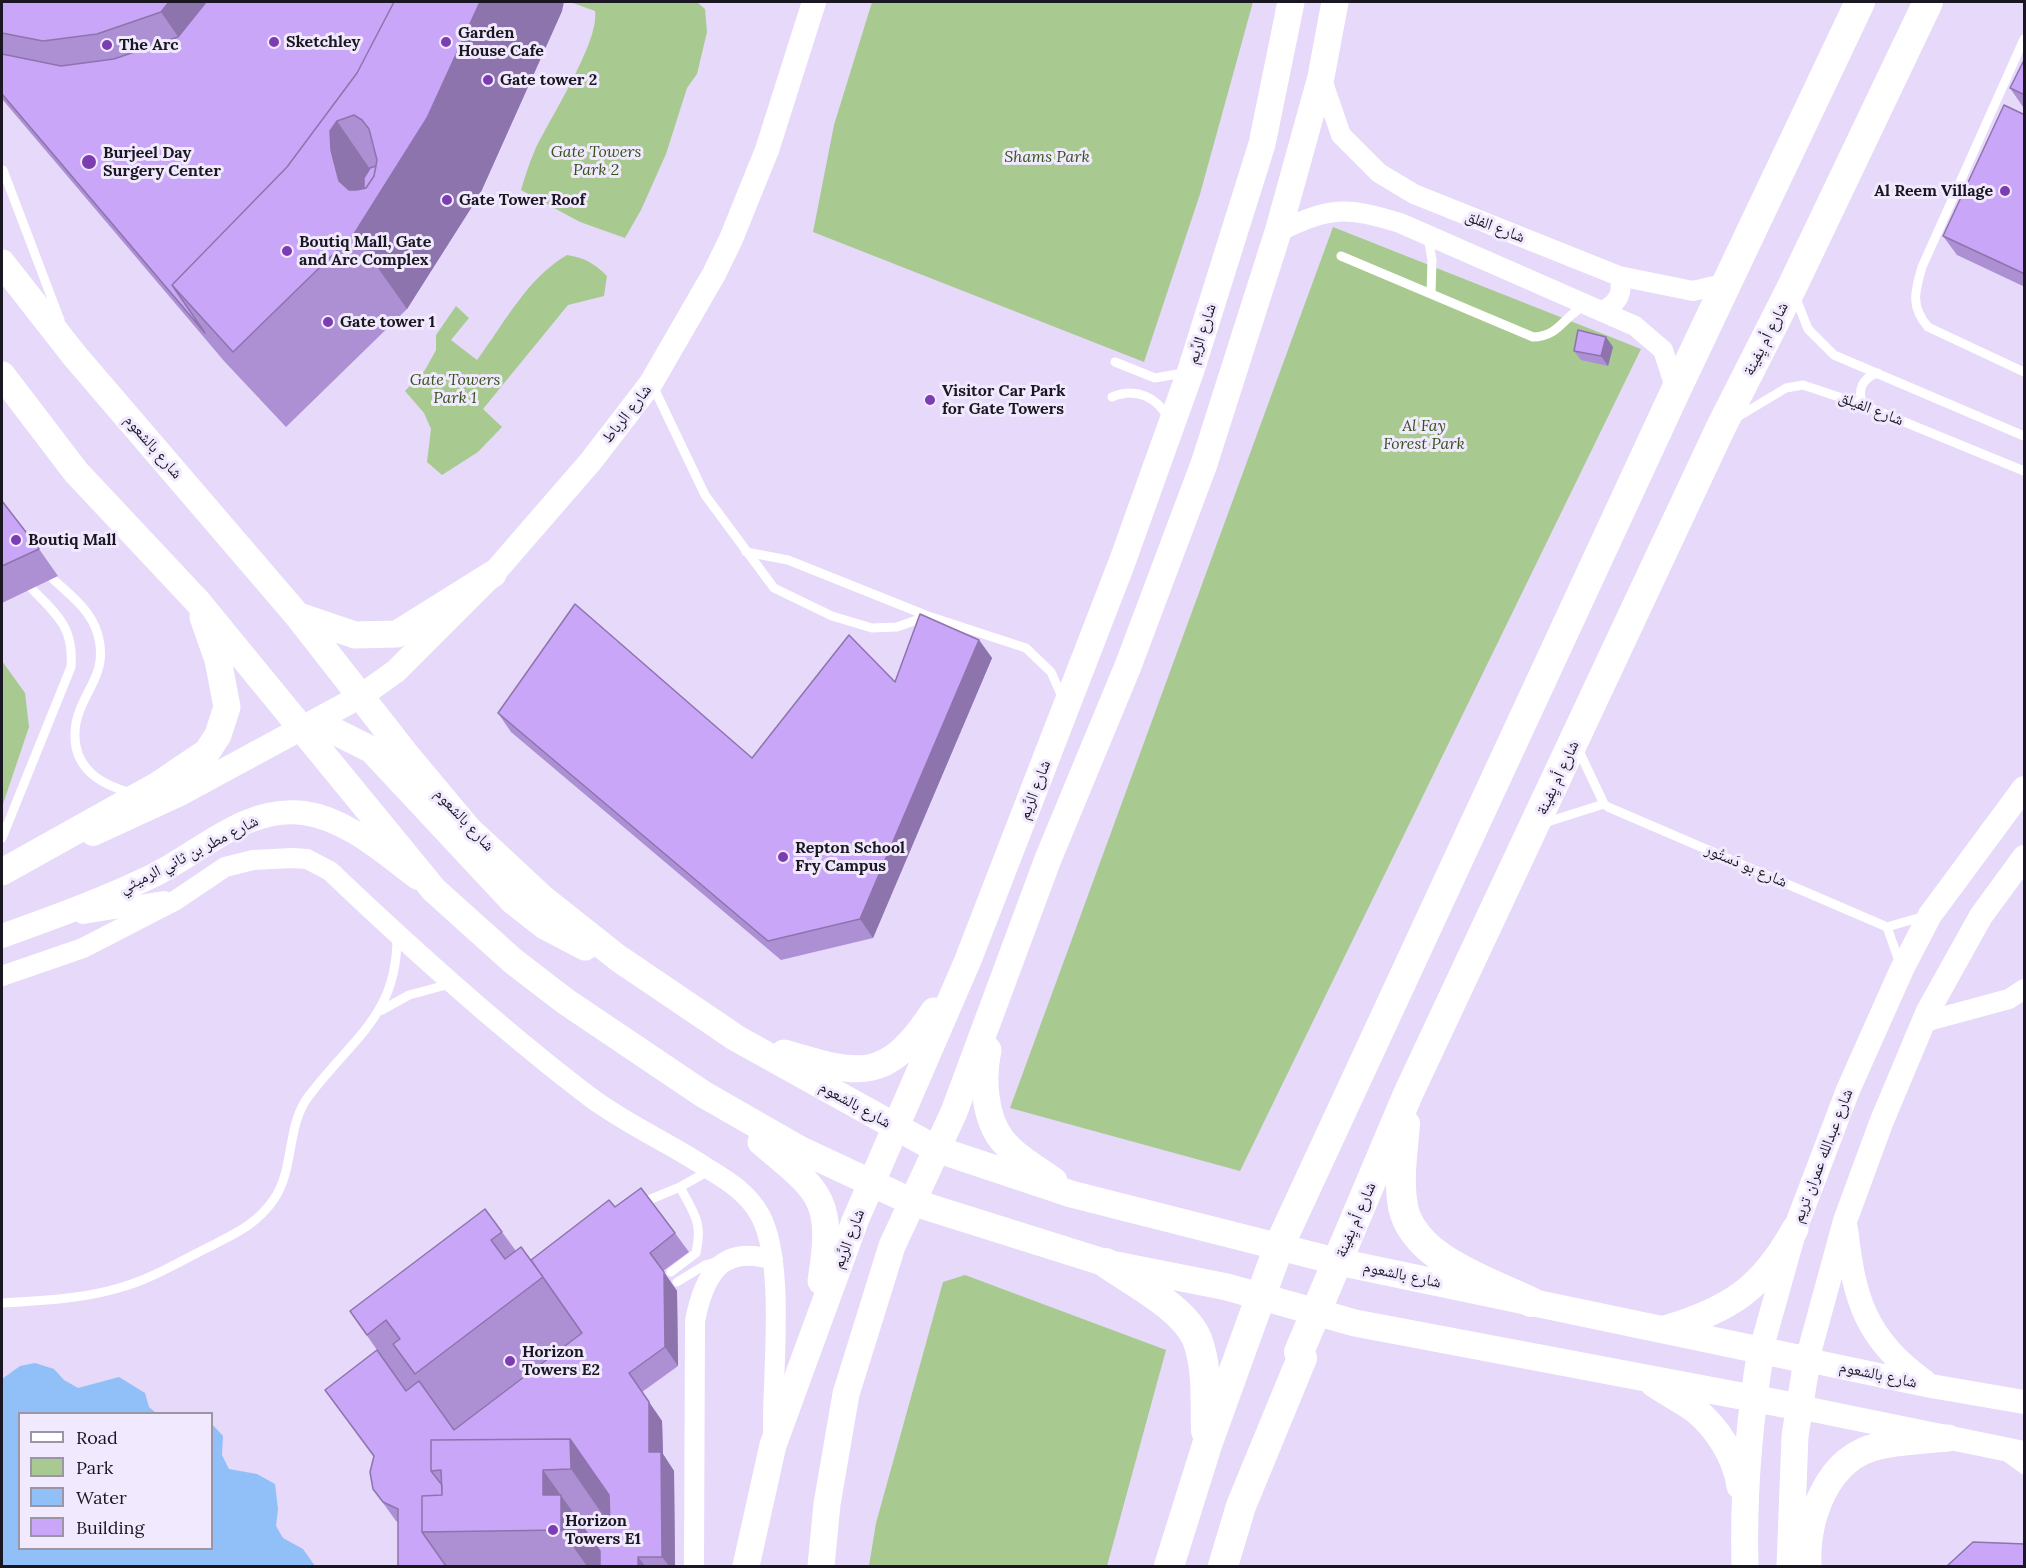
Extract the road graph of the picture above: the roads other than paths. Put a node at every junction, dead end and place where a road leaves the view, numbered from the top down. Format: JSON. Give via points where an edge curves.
{"nodes":[{"id":1,"x":814,"y":2,"type":"edge"},
{"id":2,"x":1291,"y":2,"type":"edge"},
{"id":3,"x":1335,"y":2,"type":"edge"},
{"id":4,"x":1860,"y":2,"type":"edge"},
{"id":5,"x":1928,"y":2,"type":"edge"},
{"id":6,"x":2025,"y":39,"type":"edge"},
{"id":7,"x":1321,"y":77,"type":"junction"},
{"id":8,"x":3,"y":171,"type":"edge"},
{"id":9,"x":1414,"y":194,"type":"junction"},
{"id":10,"x":1400,"y":223,"type":"junction"},
{"id":11,"x":1278,"y":232,"type":"junction"},
{"id":12,"x":1428,"y":235,"type":"junction"},
{"id":13,"x":1341,"y":256,"type":"dead end"},
{"id":14,"x":2,"y":263,"type":"edge"},
{"id":15,"x":1619,"y":276,"type":"junction"},
{"id":16,"x":1727,"y":283,"type":"junction"},
{"id":17,"x":1791,"y":289,"type":"junction"},
{"id":18,"x":1431,"y":294,"type":"junction"},
{"id":19,"x":1597,"y":307,"type":"junction"},
{"id":20,"x":74,"y":356,"type":"junction"},
{"id":21,"x":1115,"y":362,"type":"dead end"},
{"id":22,"x":1191,"y":370,"type":"junction"},
{"id":23,"x":2025,"y":372,"type":"edge"},
{"id":24,"x":1878,"y":373,"type":"junction"},
{"id":25,"x":2,"y":375,"type":"edge"},
{"id":26,"x":651,"y":384,"type":"junction"},
{"id":27,"x":1676,"y":390,"type":"junction"},
{"id":28,"x":1112,"y":397,"type":"dead end"},
{"id":29,"x":1863,"y":405,"type":"junction"},
{"id":30,"x":1721,"y":427,"type":"junction"},
{"id":31,"x":1170,"y":428,"type":"junction"},
{"id":32,"x":2025,"y":436,"type":"edge"},
{"id":33,"x":2025,"y":471,"type":"edge"},
{"id":34,"x":746,"y":552,"type":"junction"},
{"id":35,"x":493,"y":574,"type":"junction"},
{"id":36,"x":53,"y":579,"type":"dead end"},
{"id":37,"x":32,"y":589,"type":"dead end"},
{"id":38,"x":198,"y":602,"type":"junction"},
{"id":39,"x":297,"y":615,"type":"junction"},
{"id":40,"x":928,"y":616,"type":"junction"},
{"id":41,"x":361,"y":696,"type":"junction"},
{"id":42,"x":1065,"y":710,"type":"junction"},
{"id":43,"x":302,"y":728,"type":"junction"},
{"id":44,"x":1575,"y":743,"type":"junction"},
{"id":45,"x":2025,"y":788,"type":"edge"},
{"id":46,"x":140,"y":794,"type":"junction"},
{"id":47,"x":1604,"y":804,"type":"junction"},
{"id":48,"x":1536,"y":825,"type":"junction"},
{"id":49,"x":2,"y":838,"type":"edge"},
{"id":50,"x":2025,"y":857,"type":"edge"},
{"id":51,"x":2,"y":873,"type":"edge"},
{"id":52,"x":434,"y":890,"type":"junction"},
{"id":53,"x":176,"y":900,"type":"junction"},
{"id":54,"x":1930,"y":915,"type":"junction"},
{"id":55,"x":42,"y":921,"type":"junction"},
{"id":56,"x":1887,"y":927,"type":"junction"},
{"id":57,"x":397,"y":935,"type":"junction"},
{"id":58,"x":2,"y":936,"type":"edge"},
{"id":59,"x":618,"y":958,"type":"junction"},
{"id":60,"x":968,"y":960,"type":"junction"},
{"id":61,"x":1902,"y":969,"type":"junction"},
{"id":62,"x":1007,"y":974,"type":"junction"},
{"id":63,"x":2,"y":976,"type":"edge"},
{"id":64,"x":450,"y":984,"type":"junction"},
{"id":65,"x":2025,"y":989,"type":"edge"},
{"id":66,"x":380,"y":1011,"type":"junction"},
{"id":67,"x":1924,"y":1022,"type":"junction"},
{"id":68,"x":736,"y":1038,"type":"junction"},
{"id":69,"x":703,"y":1094,"type":"junction"},
{"id":70,"x":1408,"y":1094,"type":"junction"},
{"id":71,"x":897,"y":1129,"type":"junction"},
{"id":72,"x":936,"y":1149,"type":"junction"},
{"id":73,"x":710,"y":1170,"type":"junction"},
{"id":74,"x":872,"y":1182,"type":"junction"},
{"id":75,"x":680,"y":1187,"type":"junction"},
{"id":76,"x":1071,"y":1194,"type":"junction"},
{"id":77,"x":912,"y":1202,"type":"junction"},
{"id":78,"x":632,"y":1207,"type":"edge"},
{"id":79,"x":1845,"y":1221,"type":"junction"},
{"id":80,"x":1795,"y":1229,"type":"junction"},
{"id":81,"x":1279,"y":1246,"type":"junction"},
{"id":82,"x":733,"y":1256,"type":"junction"},
{"id":83,"x":773,"y":1260,"type":"junction"},
{"id":84,"x":1338,"y":1262,"type":"junction"},
{"id":85,"x":1106,"y":1263,"type":"junction"},
{"id":86,"x":671,"y":1272,"type":"dead end"},
{"id":87,"x":677,"y":1282,"type":"dead end"},
{"id":88,"x":1260,"y":1296,"type":"junction"},
{"id":89,"x":1531,"y":1302,"type":"junction"},
{"id":90,"x":2,"y":1303,"type":"edge"},
{"id":91,"x":1315,"y":1311,"type":"junction"},
{"id":92,"x":1663,"y":1330,"type":"junction"},
{"id":93,"x":811,"y":1343,"type":"junction"},
{"id":94,"x":1761,"y":1350,"type":"junction"},
{"id":95,"x":1807,"y":1360,"type":"junction"},
{"id":96,"x":1644,"y":1376,"type":"junction"},
{"id":97,"x":1930,"y":1386,"type":"junction"},
{"id":98,"x":1753,"y":1398,"type":"junction"},
{"id":99,"x":2025,"y":1402,"type":"edge"},
{"id":100,"x":1799,"y":1407,"type":"junction"},
{"id":101,"x":1948,"y":1437,"type":"junction"},
{"id":102,"x":773,"y":1445,"type":"junction"},
{"id":103,"x":1207,"y":1446,"type":"junction"},
{"id":104,"x":1991,"y":1448,"type":"junction"},
{"id":105,"x":2025,"y":1453,"type":"edge"},
{"id":106,"x":2025,"y":1470,"type":"edge"},
{"id":107,"x":1743,"y":1509,"type":"junction"},
{"id":108,"x":1804,"y":1565,"type":"edge"},
{"id":109,"x":694,"y":1566,"type":"edge"},
{"id":110,"x":746,"y":1566,"type":"edge"},
{"id":111,"x":820,"y":1566,"type":"edge"},
{"id":112,"x":1169,"y":1566,"type":"edge"},
{"id":113,"x":1223,"y":1566,"type":"edge"},
{"id":114,"x":1745,"y":1566,"type":"edge"}],
"edges":[{"from":1,"to":26,"type":"street","name":"شارع الرباط","via":[[771,141],[732,239]]},
{"from":2,"to":22,"type":"main road","name":"شارع الرِّيم","via":[[1262,144]]},
{"from":3,"to":7,"type":"main road"},
{"from":4,"to":16,"type":"main road"},
{"from":5,"to":17,"type":"main road","name":"شارع أم يِفينة"},
{"from":6,"to":23,"type":"lane","via":[[1922,267],[1915,291],[1918,315],[1928,327]]},
{"from":7,"to":9,"type":"street","name":"شارع الفلق","via":[[1341,135],[1379,173]]},
{"from":7,"to":11,"type":"main road"},
{"from":8,"to":20,"type":"lane"},
{"from":9,"to":10,"type":"street","via":[[1399,204]]},
{"from":9,"to":15,"type":"street","name":"شارع الفلق"},
{"from":10,"to":11,"type":"street","name":"شارع الفلق","via":[[1339,210],[1315,214]]},
{"from":10,"to":12,"type":"street","name":"شارع الفلق"},
{"from":11,"to":62,"type":"main road","via":[[1204,464],[1128,666],[1048,859]]},
{"from":12,"to":18,"type":"lane"},
{"from":12,"to":19,"type":"street","name":"شارع الفلق"},
{"from":13,"to":18,"type":"lane"},
{"from":14,"to":20,"type":"main road","name":"شارع بالشعوم"},
{"from":15,"to":16,"type":"street","name":"شارع الفلق","via":[[1693,291]]},
{"from":15,"to":19,"type":"street","via":[[1621,292],[1611,306]]},
{"from":16,"to":27,"type":"main road"},
{"from":17,"to":24,"type":"lane","via":[[1808,329],[1827,351]]},
{"from":17,"to":30,"type":"main road","name":"شارع أم يِفينة"},
{"from":18,"to":19,"type":"lane","via":[[1533,337],[1549,335],[1574,313]]},
{"from":19,"to":27,"type":"street","name":"شارع الفلق","via":[[1635,326],[1656,342],[1663,350]]},
{"from":20,"to":39,"type":"main road","name":"شارع بالشعوم"},
{"from":21,"to":22,"type":"lane","via":[[1155,378]]},
{"from":22,"to":31,"type":"main road","name":"شارع الرِّيم"},
{"from":24,"to":29,"type":"lane","via":[[1862,385]]},
{"from":24,"to":32,"type":"lane"},
{"from":25,"to":38,"type":"main road","via":[[21,408],[76,472]]},
{"from":26,"to":34,"type":"lane","via":[[705,495]]},
{"from":26,"to":35,"type":"street","name":"شارع الرباط","via":[[591,461]]},
{"from":27,"to":81,"type":"main road"},
{"from":28,"to":31,"type":"lane","via":[[1133,393],[1152,399],[1169,418]]},
{"from":29,"to":30,"type":"lane","name":"شارع الفيلق","via":[[1803,385],[1786,387]]},
{"from":29,"to":33,"type":"lane","name":"شارع الفيلق"},
{"from":30,"to":44,"type":"main road","name":"شارع أم يِفينة"},
{"from":31,"to":42,"type":"main road","name":"شارع الرِّيم"},
{"from":34,"to":40,"type":"lane","via":[[788,560]]},
{"from":34,"to":40,"type":"lane","via":[[774,588],[832,616],[872,628],[897,627]]},
{"from":35,"to":39,"type":"main road","via":[[397,634],[355,635]]},
{"from":35,"to":41,"type":"street","name":"شارع الرباط","via":[[396,671]]},
{"from":36,"to":46,"type":"lane","via":[[89,614],[100,647],[92,688],[76,722],[80,759],[92,776],[107,786]]},
{"from":37,"to":49,"type":"lane","via":[[67,628],[70,667]]},
{"from":38,"to":43,"type":"main road"},
{"from":38,"to":46,"type":"main road","via":[[225,691],[224,721],[207,752]]},
{"from":39,"to":41,"type":"main road","name":"شارع بالشعوم"},
{"from":40,"to":42,"type":"lane","via":[[1026,648],[1051,672]]},
{"from":41,"to":43,"type":"street","name":"شارع الرباط"},
{"from":41,"to":59,"type":"main road","name":"شارع بالشعوم","via":[[468,829],[541,897]]},
{"from":42,"to":60,"type":"main road","name":"شارع الرِّيم"},
{"from":43,"to":51,"type":"street","via":[[182,792]]},
{"from":43,"to":52,"type":"main road"},
{"from":43,"to":59,"type":"main road","via":[[339,733],[372,750],[513,901],[562,936]]},
{"from":44,"to":47,"type":"lane"},
{"from":44,"to":48,"type":"main road","name":"شارع أم يِفينة"},
{"from":45,"to":54,"type":"street","name":"شارع عبدالله عمران تريم"},
{"from":46,"to":51,"type":"main road"},
{"from":47,"to":48,"type":"lane"},
{"from":47,"to":56,"type":"lane","name":"شارع بو دَستُور"},
{"from":48,"to":70,"type":"main road","name":"شارع أم يِفينة"},
{"from":50,"to":67,"type":"street","via":[[1981,916]]},
{"from":52,"to":55,"type":"street","name":"شارع مطر بن ثاني الرميثي","via":[[332,821],[287,813],[256,817],[152,876]]},
{"from":52,"to":69,"type":"main road","via":[[513,961],[565,1001]]},
{"from":53,"to":55,"type":"street"},
{"from":53,"to":57,"type":"street","via":[[225,867],[253,860],[307,859],[330,871]]},
{"from":53,"to":63,"type":"street","via":[[83,948]]},
{"from":54,"to":56,"type":"lane"},
{"from":54,"to":61,"type":"street","name":"شارع عبدالله عمران تريم"},
{"from":55,"to":58,"type":"street","name":"شارع مطر بن ثاني الرميثي"},
{"from":56,"to":61,"type":"lane"},
{"from":57,"to":64,"type":"street"},
{"from":57,"to":66,"type":"lane","via":[[393,981]]},
{"from":59,"to":68,"type":"main road","name":"شارع بالشعوم"},
{"from":60,"to":68,"type":"main road","via":[[915,1041],[896,1057],[878,1065],[837,1069]]},
{"from":60,"to":71,"type":"main road","name":"شارع الرِّيم"},
{"from":61,"to":80,"type":"street","name":"شارع عبدالله عمران تريم","via":[[1848,1090]]},
{"from":62,"to":72,"type":"main road"},
{"from":62,"to":76,"type":"main road","via":[[983,1071],[985,1093],[1001,1138]]},
{"from":64,"to":66,"type":"lane","via":[[409,995]]},
{"from":64,"to":73,"type":"street","via":[[593,1100]]},
{"from":65,"to":67,"type":"street","via":[[2009,999]]},
{"from":66,"to":90,"type":"lane","via":[[306,1100],[295,1125],[283,1183],[265,1213],[250,1227],[121,1288],[72,1298]]},
{"from":67,"to":79,"type":"street"},
{"from":68,"to":71,"type":"main road","name":"شارع بالشعوم"},
{"from":69,"to":74,"type":"main road","via":[[799,1149]]},
{"from":69,"to":93,"type":"main road","via":[[813,1187],[824,1210],[827,1243]]},
{"from":70,"to":84,"type":"main road","name":"شارع أم يِفينة"},
{"from":70,"to":89,"type":"main road","via":[[1401,1180],[1408,1222],[1424,1246],[1443,1259]]},
{"from":71,"to":72,"type":"main road","name":"شارع بالشعوم"},
{"from":71,"to":74,"type":"main road","name":"شارع الرِّيم"},
{"from":72,"to":76,"type":"main road","name":"شارع بالشعوم"},
{"from":72,"to":77,"type":"main road"},
{"from":73,"to":75,"type":"lane"},
{"from":73,"to":83,"type":"street","via":[[735,1185],[760,1215]]},
{"from":74,"to":77,"type":"main road"},
{"from":74,"to":93,"type":"main road","name":"شارع الرِّيم"},
{"from":75,"to":78,"type":"lane"},
{"from":75,"to":86,"type":"lane","via":[[698,1218],[701,1234],[696,1253]]},
{"from":76,"to":81,"type":"main road","name":"شارع بالشعوم"},
{"from":77,"to":85,"type":"main road"},
{"from":77,"to":111,"type":"main road","via":[[895,1238],[846,1394]]},
{"from":79,"to":95,"type":"street"},
{"from":79,"to":97,"type":"street","via":[[1854,1286],[1865,1317],[1904,1368]]},
{"from":80,"to":92,"type":"main road","via":[[1779,1258],[1758,1283],[1732,1303]]},
{"from":80,"to":94,"type":"street","name":"شارع عبدالله عمران تريم"},
{"from":81,"to":84,"type":"main road","name":"شارع بالشعوم"},
{"from":81,"to":88,"type":"main road"},
{"from":82,"to":83,"type":"street","via":[[756,1255]]},
{"from":82,"to":87,"type":"lane","via":[[705,1265]]},
{"from":82,"to":109,"type":"street","via":[[711,1273],[700,1295],[695,1321]]},
{"from":83,"to":102,"type":"street"},
{"from":84,"to":89,"type":"main road","name":"شارع بالشعوم"},
{"from":84,"to":91,"type":"main road","name":"شارع أم يِفينة"},
{"from":85,"to":88,"type":"main road"},
{"from":85,"to":103,"type":"main road","via":[[1182,1317],[1196,1338],[1204,1377]]},
{"from":88,"to":91,"type":"main road"},
{"from":88,"to":103,"type":"main road"},
{"from":89,"to":92,"type":"main road","name":"شارع بالشعوم"},
{"from":91,"to":96,"type":"main road","via":[[1355,1323]]},
{"from":91,"to":113,"type":"main road","name":"شارع أم يِفينة","via":[[1299,1352],[1302,1358],[1241,1506]]},
{"from":92,"to":94,"type":"main road","name":"شارع بالشعوم"},
{"from":93,"to":102,"type":"main road","name":"شارع الرِّيم"},
{"from":94,"to":95,"type":"main road","name":"شارع بالشعوم"},
{"from":94,"to":98,"type":"main road","name":"شارع عبدالله عمران تريم"},
{"from":95,"to":97,"type":"street","name":"شارع بالشعوم"},
{"from":95,"to":100,"type":"main road"},
{"from":96,"to":98,"type":"main road"},
{"from":96,"to":107,"type":"main road","via":[[1694,1409],[1717,1432],[1731,1455]]},
{"from":97,"to":99,"type":"street","name":"شارع بالشعوم"},
{"from":98,"to":100,"type":"main road"},
{"from":98,"to":107,"type":"main road","name":"شارع عبدالله عمران تريم"},
{"from":100,"to":101,"type":"street"},
{"from":100,"to":108,"type":"main road","via":[[1790,1508]]},
{"from":101,"to":104,"type":"street"},
{"from":101,"to":108,"type":"main road","via":[[1878,1446],[1850,1457],[1820,1494]]},
{"from":102,"to":110,"type":"main road","name":"شارع الرِّيم"},
{"from":103,"to":112,"type":"main road"},
{"from":104,"to":105,"type":"street"},
{"from":104,"to":106,"type":"lane"},
{"from":107,"to":114,"type":"main road","name":"شارع عبدالله عمران تريم"}]}
